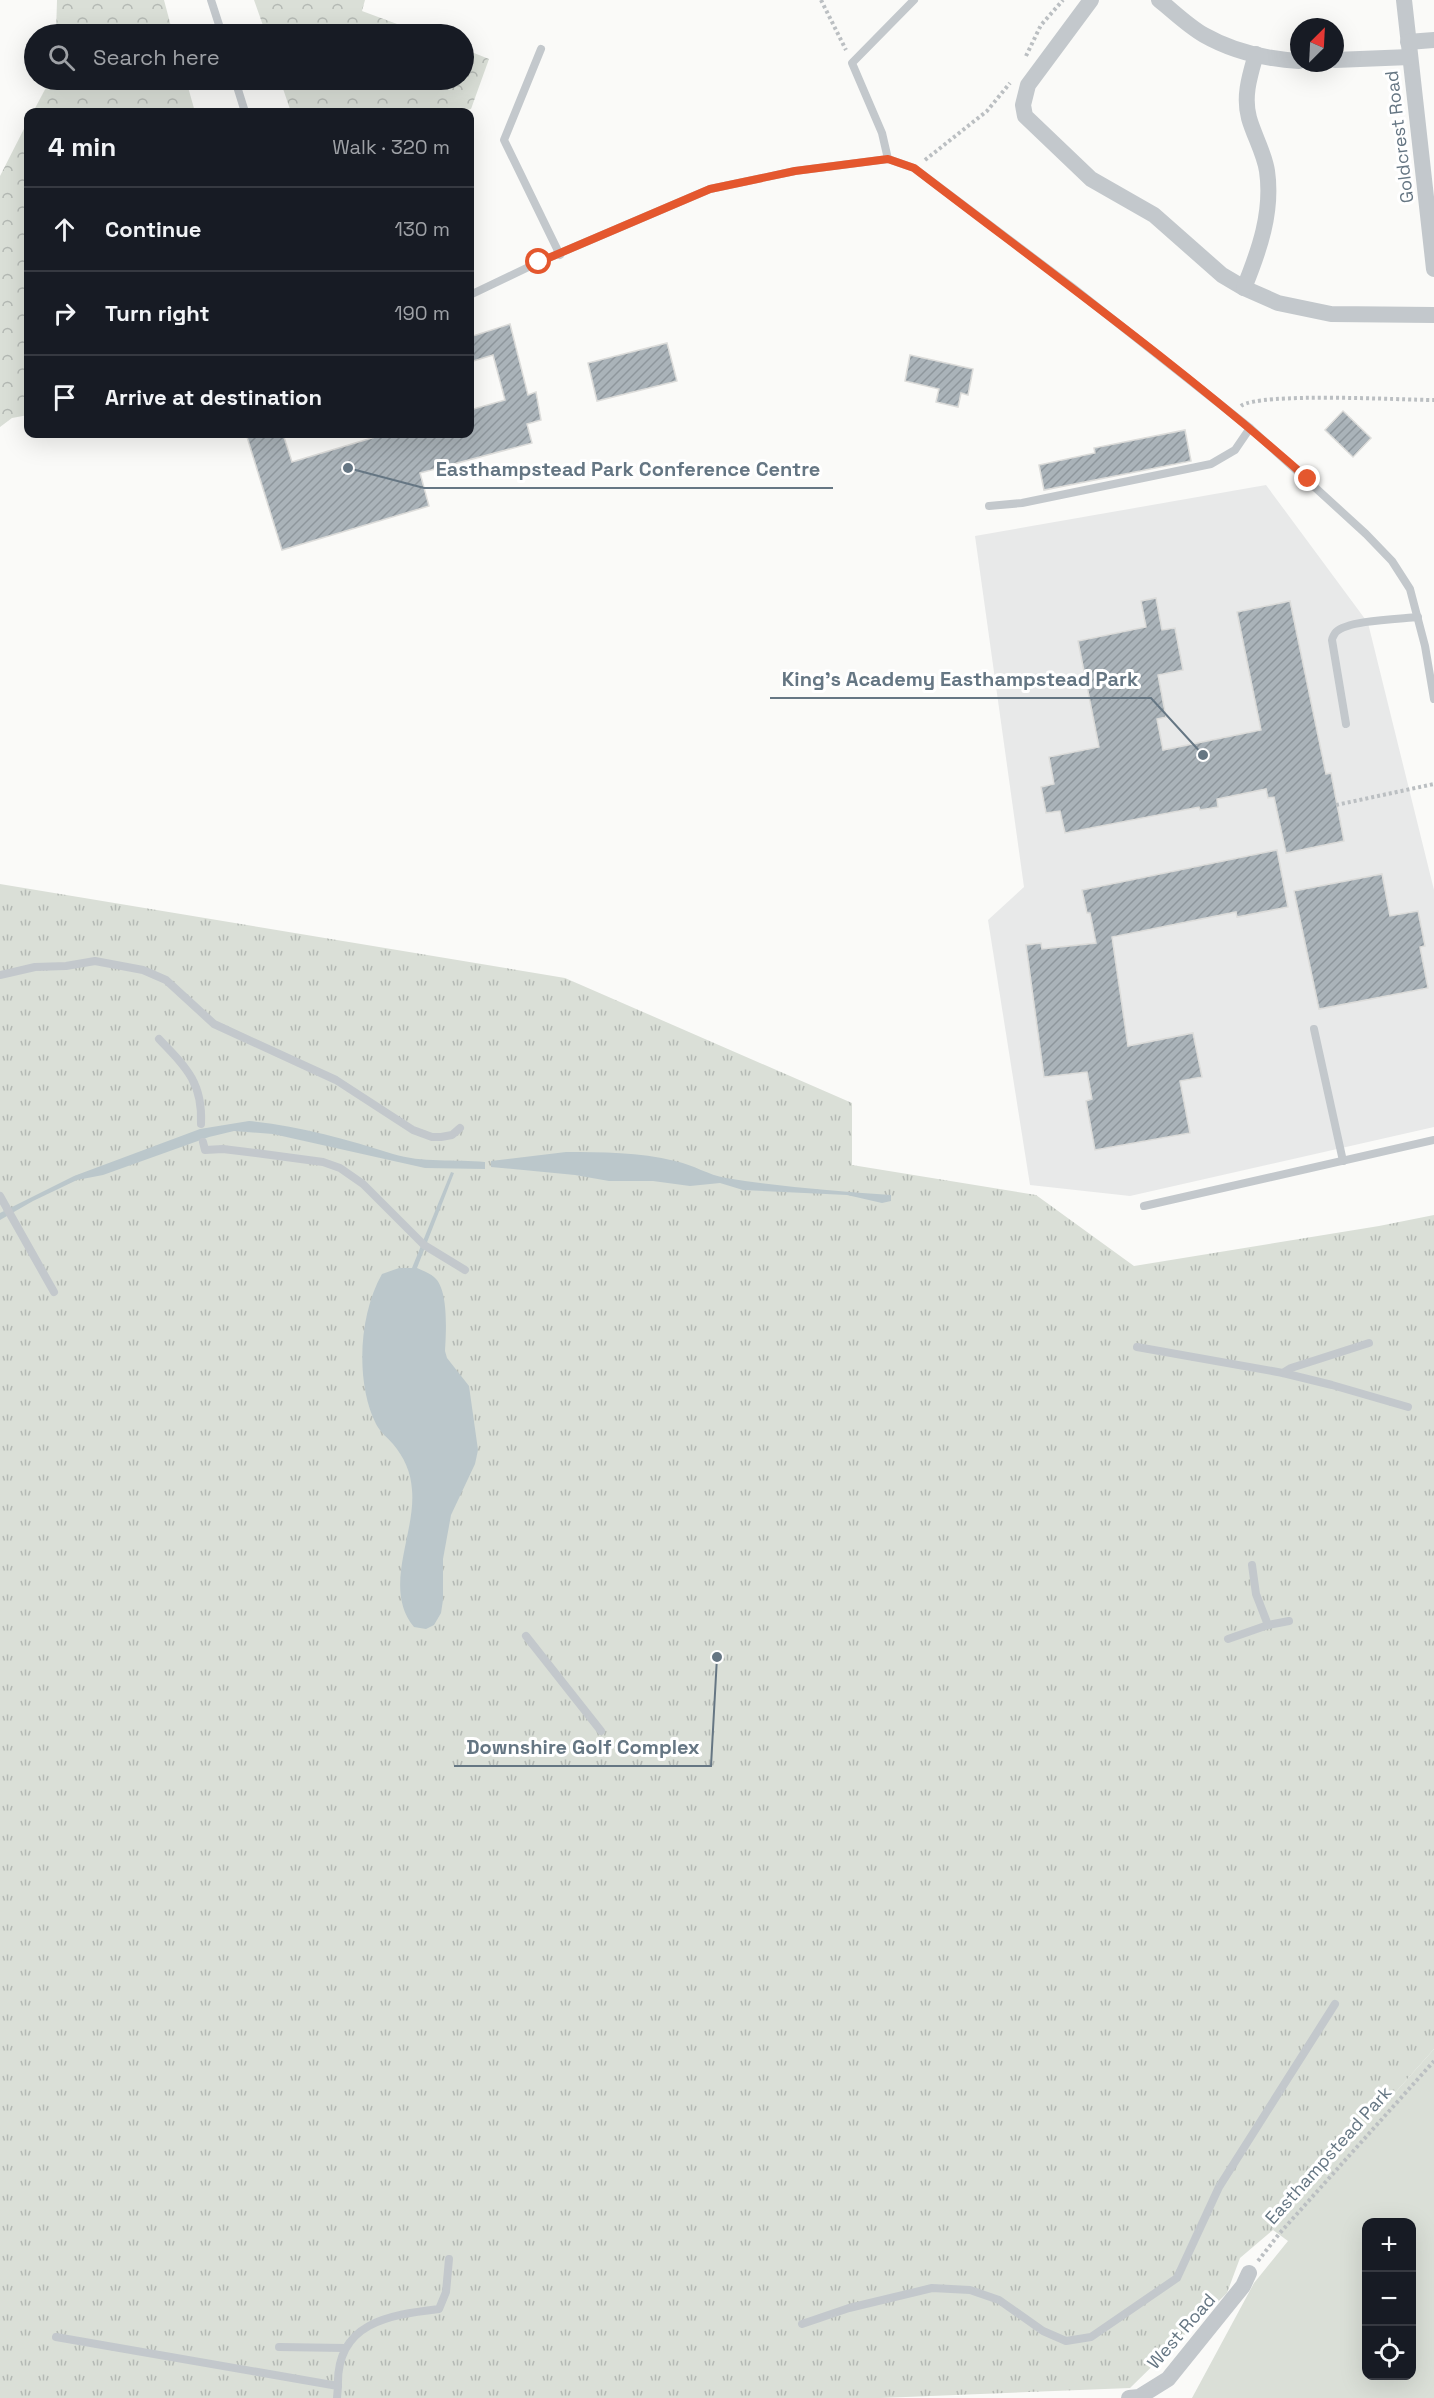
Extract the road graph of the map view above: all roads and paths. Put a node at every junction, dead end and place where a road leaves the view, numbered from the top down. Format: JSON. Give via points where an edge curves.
{"nodes":[{"id":1,"x":212,"y":0,"type":"edge"},
{"id":2,"x":821,"y":0,"type":"edge"},
{"id":3,"x":914,"y":0,"type":"edge"},
{"id":4,"x":1063,"y":0,"type":"edge"},
{"id":5,"x":1091,"y":0,"type":"edge"},
{"id":6,"x":1159,"y":0,"type":"edge"},
{"id":7,"x":1404,"y":0,"type":"edge"},
{"id":8,"x":219,"y":24,"type":"edge"},
{"id":9,"x":1434,"y":40,"type":"edge"},
{"id":10,"x":541,"y":49,"type":"dead end"},
{"id":11,"x":1409,"y":50,"type":"junction"},
{"id":12,"x":1256,"y":54,"type":"junction"},
{"id":13,"x":1344,"y":59,"type":"edge"},
{"id":14,"x":1290,"y":61,"type":"edge"},
{"id":15,"x":852,"y":63,"type":"junction"},
{"id":16,"x":1021,"y":66,"type":"dead end"},
{"id":17,"x":1016,"y":76,"type":"dead end"},
{"id":18,"x":238,"y":90,"type":"edge"},
{"id":19,"x":244,"y":108,"type":"edge"},
{"id":20,"x":888,"y":159,"type":"junction"},
{"id":21,"x":914,"y":168,"type":"junction"},
{"id":22,"x":560,"y":255,"type":"junction"},
{"id":23,"x":1434,"y":269,"type":"edge"},
{"id":24,"x":1244,"y":288,"type":"junction"},
{"id":25,"x":474,"y":293,"type":"edge"},
{"id":26,"x":1434,"y":315,"type":"edge"},
{"id":27,"x":1434,"y":400,"type":"edge"},
{"id":28,"x":1231,"y":414,"type":"junction"},
{"id":29,"x":1250,"y":428,"type":"junction"},
{"id":30,"x":989,"y":506,"type":"dead end"},
{"id":31,"x":1418,"y":617,"type":"junction"},
{"id":32,"x":1434,"y":699,"type":"edge"},
{"id":33,"x":1346,"y":724,"type":"dead end"},
{"id":34,"x":1434,"y":784,"type":"edge"},
{"id":35,"x":1336,"y":805,"type":"dead end"},
{"id":36,"x":0,"y":975,"type":"edge"},
{"id":37,"x":1314,"y":1029,"type":"dead end"},
{"id":38,"x":159,"y":1039,"type":"dead end"},
{"id":39,"x":201,"y":1124,"type":"dead end"},
{"id":40,"x":460,"y":1128,"type":"dead end"},
{"id":41,"x":1434,"y":1140,"type":"edge"},
{"id":42,"x":203,"y":1142,"type":"dead end"},
{"id":43,"x":1343,"y":1161,"type":"junction"},
{"id":44,"x":0,"y":1196,"type":"edge"},
{"id":45,"x":1143,"y":1206,"type":"dead end"},
{"id":46,"x":465,"y":1270,"type":"dead end"},
{"id":47,"x":54,"y":1292,"type":"dead end"},
{"id":48,"x":1369,"y":1342,"type":"dead end"},
{"id":49,"x":1137,"y":1347,"type":"dead end"},
{"id":50,"x":1283,"y":1373,"type":"junction"},
{"id":51,"x":1408,"y":1407,"type":"dead end"},
{"id":52,"x":1252,"y":1565,"type":"dead end"},
{"id":53,"x":1289,"y":1621,"type":"dead end"},
{"id":54,"x":1268,"y":1624,"type":"junction"},
{"id":55,"x":526,"y":1636,"type":"dead end"},
{"id":56,"x":1228,"y":1639,"type":"dead end"},
{"id":57,"x":601,"y":1731,"type":"dead end"},
{"id":58,"x":1335,"y":2004,"type":"dead end"},
{"id":59,"x":1433,"y":2065,"type":"edge"},
{"id":60,"x":448,"y":2259,"type":"dead end"},
{"id":61,"x":1249,"y":2273,"type":"joint"},
{"id":62,"x":802,"y":2324,"type":"dead end"},
{"id":63,"x":56,"y":2337,"type":"dead end"},
{"id":64,"x":279,"y":2347,"type":"dead end"},
{"id":65,"x":345,"y":2348,"type":"junction"},
{"id":66,"x":338,"y":2386,"type":"junction"},
{"id":67,"x":338,"y":2398,"type":"edge"},
{"id":68,"x":1129,"y":2398,"type":"edge"}],
"edges":[{"from":1,"to":8,"type":"lane"},
{"from":2,"to":15,"type":"path"},
{"from":3,"to":15,"type":"lane"},
{"from":4,"to":16,"type":"path","via":[[1041,25]]},
{"from":5,"to":24,"type":"street","via":[[1028,85],[1023,105],[1025,116],[1091,179],[1154,214],[1222,275]]},
{"from":6,"to":12,"type":"street","via":[[1203,34]]},
{"from":7,"to":11,"type":"street","name":"Goldcrest Road"},
{"from":9,"to":11,"type":"street"},
{"from":10,"to":22,"type":"lane","via":[[504,140]]},
{"from":11,"to":13,"type":"street"},
{"from":11,"to":23,"type":"street","name":"Goldcrest Road"},
{"from":12,"to":14,"type":"street"},
{"from":12,"to":24,"type":"street","via":[[1246,102],[1267,170],[1267,211],[1256,260]]},
{"from":15,"to":20,"type":"lane","via":[[882,133]]},
{"from":17,"to":21,"type":"path","via":[[987,111]]},
{"from":18,"to":19,"type":"lane"},
{"from":20,"to":21,"type":"lane"},
{"from":20,"to":22,"type":"lane","via":[[795,171],[710,189]]},
{"from":21,"to":28,"type":"lane"},
{"from":22,"to":25,"type":"lane"},
{"from":24,"to":26,"type":"street","via":[[1278,303],[1331,315]]},
{"from":27,"to":28,"type":"path","via":[[1283,398],[1247,401]]},
{"from":28,"to":29,"type":"lane"},
{"from":29,"to":30,"type":"lane","via":[[1235,450],[1211,464],[1022,503]]},
{"from":29,"to":31,"type":"lane","via":[[1392,561],[1410,589]]},
{"from":31,"to":32,"type":"lane"},
{"from":31,"to":33,"type":"lane","via":[[1356,625],[1335,632],[1332,640]]},
{"from":34,"to":35,"type":"path"},
{"from":36,"to":40,"type":"lane","via":[[95,961],[143,970],[166,980],[214,1024],[336,1080],[413,1130],[441,1137]]},
{"from":37,"to":43,"type":"lane"},
{"from":38,"to":39,"type":"lane","via":[[186,1067],[196,1085],[202,1107]]},
{"from":41,"to":43,"type":"lane"},
{"from":42,"to":46,"type":"lane","via":[[204,1150],[256,1153],[323,1162],[339,1168],[363,1184],[424,1245]]},
{"from":43,"to":45,"type":"lane"},
{"from":44,"to":47,"type":"lane"},
{"from":48,"to":50,"type":"lane"},
{"from":49,"to":50,"type":"lane"},
{"from":50,"to":51,"type":"lane"},
{"from":52,"to":54,"type":"lane","via":[[1256,1594]]},
{"from":53,"to":54,"type":"lane"},
{"from":54,"to":56,"type":"lane"},
{"from":55,"to":57,"type":"lane"},
{"from":58,"to":62,"type":"lane","via":[[1219,2187],[1177,2278],[1091,2337],[1066,2341],[1043,2331],[999,2300],[970,2290],[932,2288]]},
{"from":59,"to":61,"type":"path","name":"Easthampstead Park","via":[[1279,2234]]},
{"from":60,"to":65,"type":"lane","via":[[446,2292],[439,2309],[388,2318],[368,2326]]},
{"from":61,"to":68,"type":"street","name":"West Road","via":[[1244,2286],[1168,2379],[1139,2397]]},
{"from":63,"to":66,"type":"lane"},
{"from":64,"to":65,"type":"lane"},
{"from":65,"to":66,"type":"lane","via":[[339,2361]]},
{"from":66,"to":67,"type":"lane"}]}
